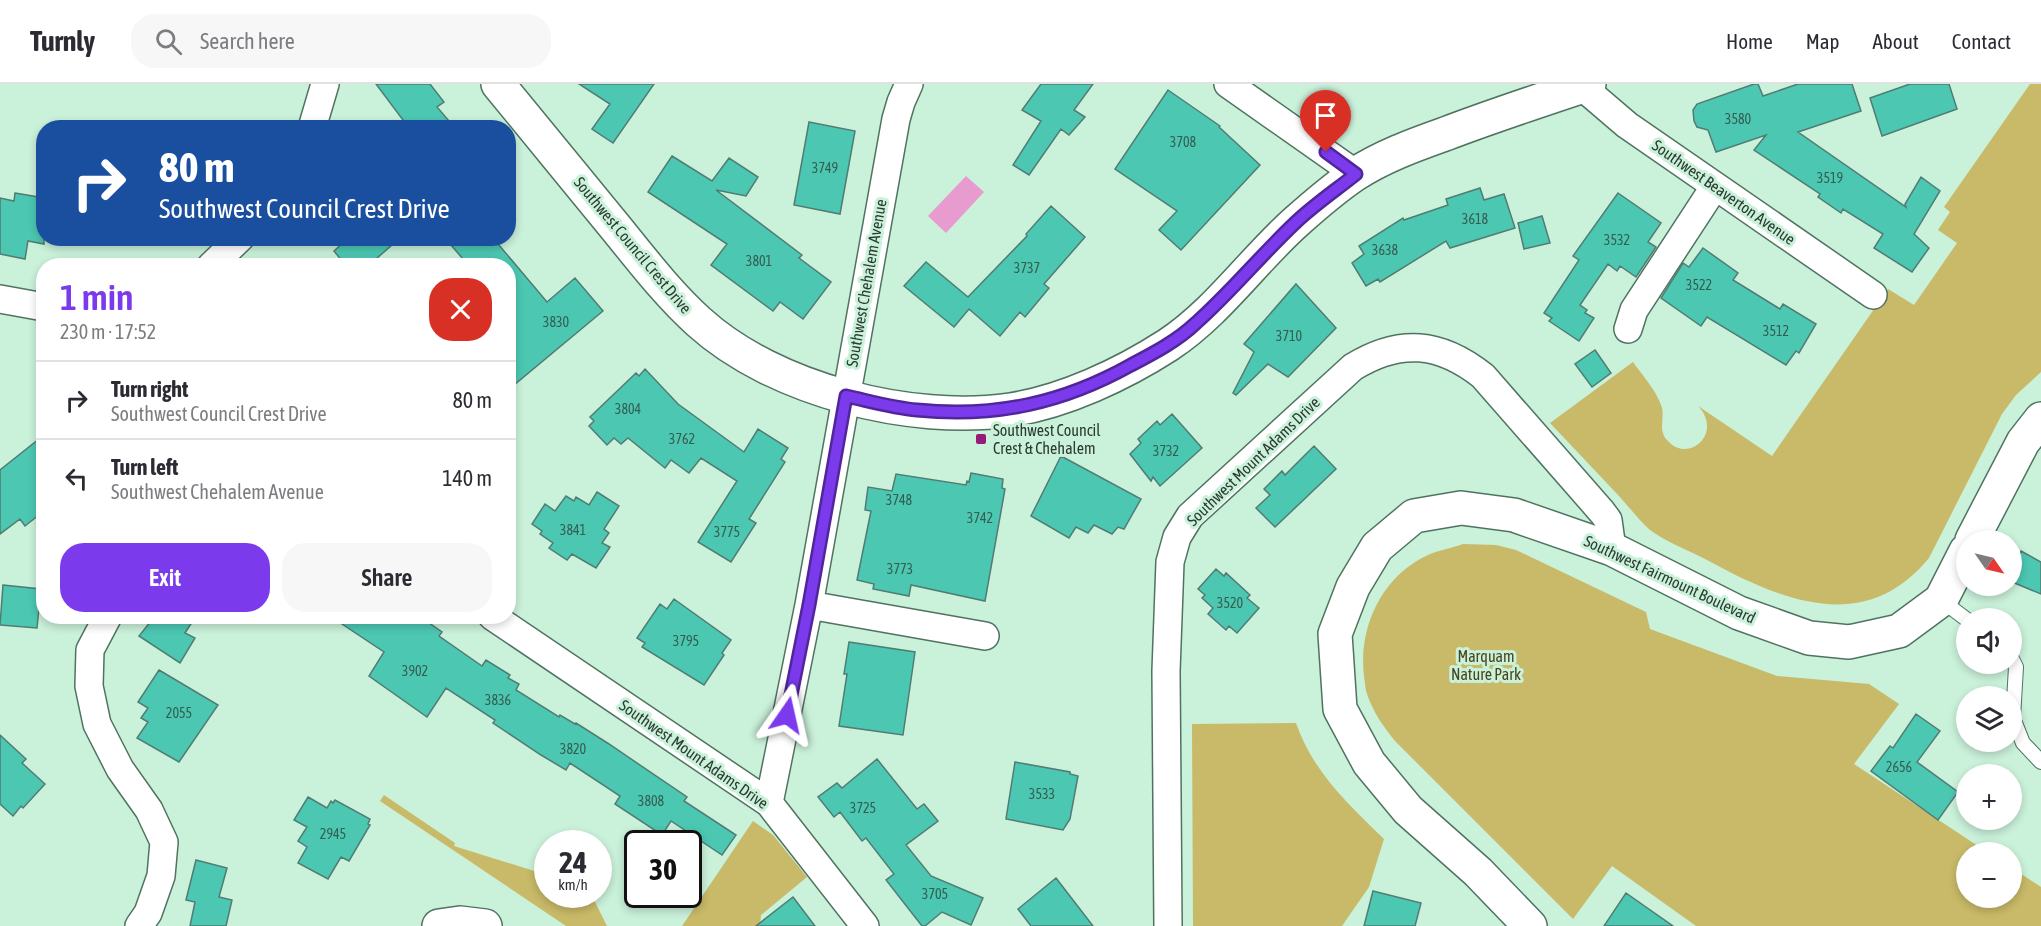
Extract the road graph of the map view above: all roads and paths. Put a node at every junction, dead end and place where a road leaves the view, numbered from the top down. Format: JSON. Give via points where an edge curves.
{"nodes":[{"id":1,"x":325,"y":84,"type":"edge"},
{"id":2,"x":498,"y":84,"type":"edge"},
{"id":3,"x":909,"y":84,"type":"edge"},
{"id":4,"x":1228,"y":84,"type":"edge"},
{"id":5,"x":1583,"y":85,"type":"edge"},
{"id":6,"x":314,"y":120,"type":"edge"},
{"id":7,"x":1356,"y":174,"type":"junction"},
{"id":8,"x":1715,"y":186,"type":"junction"},
{"id":9,"x":1873,"y":295,"type":"dead end"},
{"id":10,"x":0,"y":299,"type":"edge"},
{"id":11,"x":36,"y":306,"type":"edge"},
{"id":12,"x":1628,"y":329,"type":"dead end"},
{"id":13,"x":846,"y":396,"type":"junction"},
{"id":14,"x":2041,"y":419,"type":"edge"},
{"id":15,"x":1977,"y":530,"type":"edge"},
{"id":16,"x":1612,"y":549,"type":"junction"},
{"id":17,"x":1956,"y":571,"type":"edge"},
{"id":18,"x":1941,"y":600,"type":"junction"},
{"id":19,"x":809,"y":605,"type":"junction"},
{"id":20,"x":1956,"y":612,"type":"edge"},
{"id":21,"x":104,"y":624,"type":"edge"},
{"id":22,"x":504,"y":624,"type":"edge"},
{"id":23,"x":985,"y":636,"type":"dead end"},
{"id":24,"x":2016,"y":674,"type":"edge"},
{"id":25,"x":2041,"y":762,"type":"edge"},
{"id":26,"x":769,"y":803,"type":"junction"},
{"id":27,"x":140,"y":926,"type":"edge"},
{"id":28,"x":439,"y":926,"type":"edge"},
{"id":29,"x":485,"y":926,"type":"edge"},
{"id":30,"x":865,"y":926,"type":"edge"},
{"id":31,"x":1168,"y":926,"type":"edge"},
{"id":32,"x":1530,"y":926,"type":"edge"}],
"edges":[{"from":1,"to":6,"type":"street"},
{"from":2,"to":13,"type":"street","name":"Southwest Council Crest Drive","via":[[658,279],[700,323],[763,367]]},
{"from":3,"to":13,"type":"street","name":"Southwest Chehalem Avenue","via":[[896,118]]},
{"from":4,"to":7,"type":"street"},
{"from":5,"to":7,"type":"street","name":"Southwest Council Crest Drive","via":[[1408,148]]},
{"from":5,"to":8,"type":"street","name":"Southwest Beaverton Avenue","via":[[1627,125]]},
{"from":7,"to":13,"type":"street","name":"Southwest Council Crest Drive","via":[[1297,221],[1196,324],[1168,345],[1101,382],[1037,404],[981,412],[915,410]]},
{"from":8,"to":9,"type":"street","name":"Southwest Beaverton Avenue"},
{"from":8,"to":12,"type":"street","via":[[1634,310]]},
{"from":10,"to":11,"type":"street"},
{"from":13,"to":19,"type":"street","name":"Southwest Chehalem Avenue"},
{"from":14,"to":15,"type":"street","via":[[2024,442]]},
{"from":16,"to":18,"type":"street","name":"Southwest Fairmount Boulevard","via":[[1739,613],[1809,638],[1849,642],[1899,631]]},
{"from":16,"to":31,"type":"street","name":"Southwest Mount Adams Drive","via":[[1608,520],[1602,512],[1483,376],[1467,363],[1433,349],[1412,347],[1378,354],[1353,367],[1190,516],[1177,537],[1170,561],[1166,671]]},
{"from":16,"to":32,"type":"street","name":"Southwest Fairmount Boulevard","via":[[1514,515],[1461,508],[1414,516],[1377,547],[1353,587],[1335,634],[1340,709],[1370,763],[1408,810]]},
{"from":17,"to":18,"type":"street","name":"Southwest Fairmount Boulevard"},
{"from":18,"to":20,"type":"lane"},
{"from":19,"to":23,"type":"street"},
{"from":19,"to":26,"type":"street","name":"Southwest Chehalem Avenue"},
{"from":21,"to":27,"type":"street","via":[[90,650],[89,686],[97,724],[164,842],[161,876]]},
{"from":22,"to":26,"type":"street","name":"Southwest Mount Adams Drive"},
{"from":24,"to":25,"type":"lane","via":[[2013,718],[2023,743]]},
{"from":26,"to":30,"type":"street","name":"Southwest Mount Adams Drive"},
{"from":28,"to":29,"type":"street"}]}
